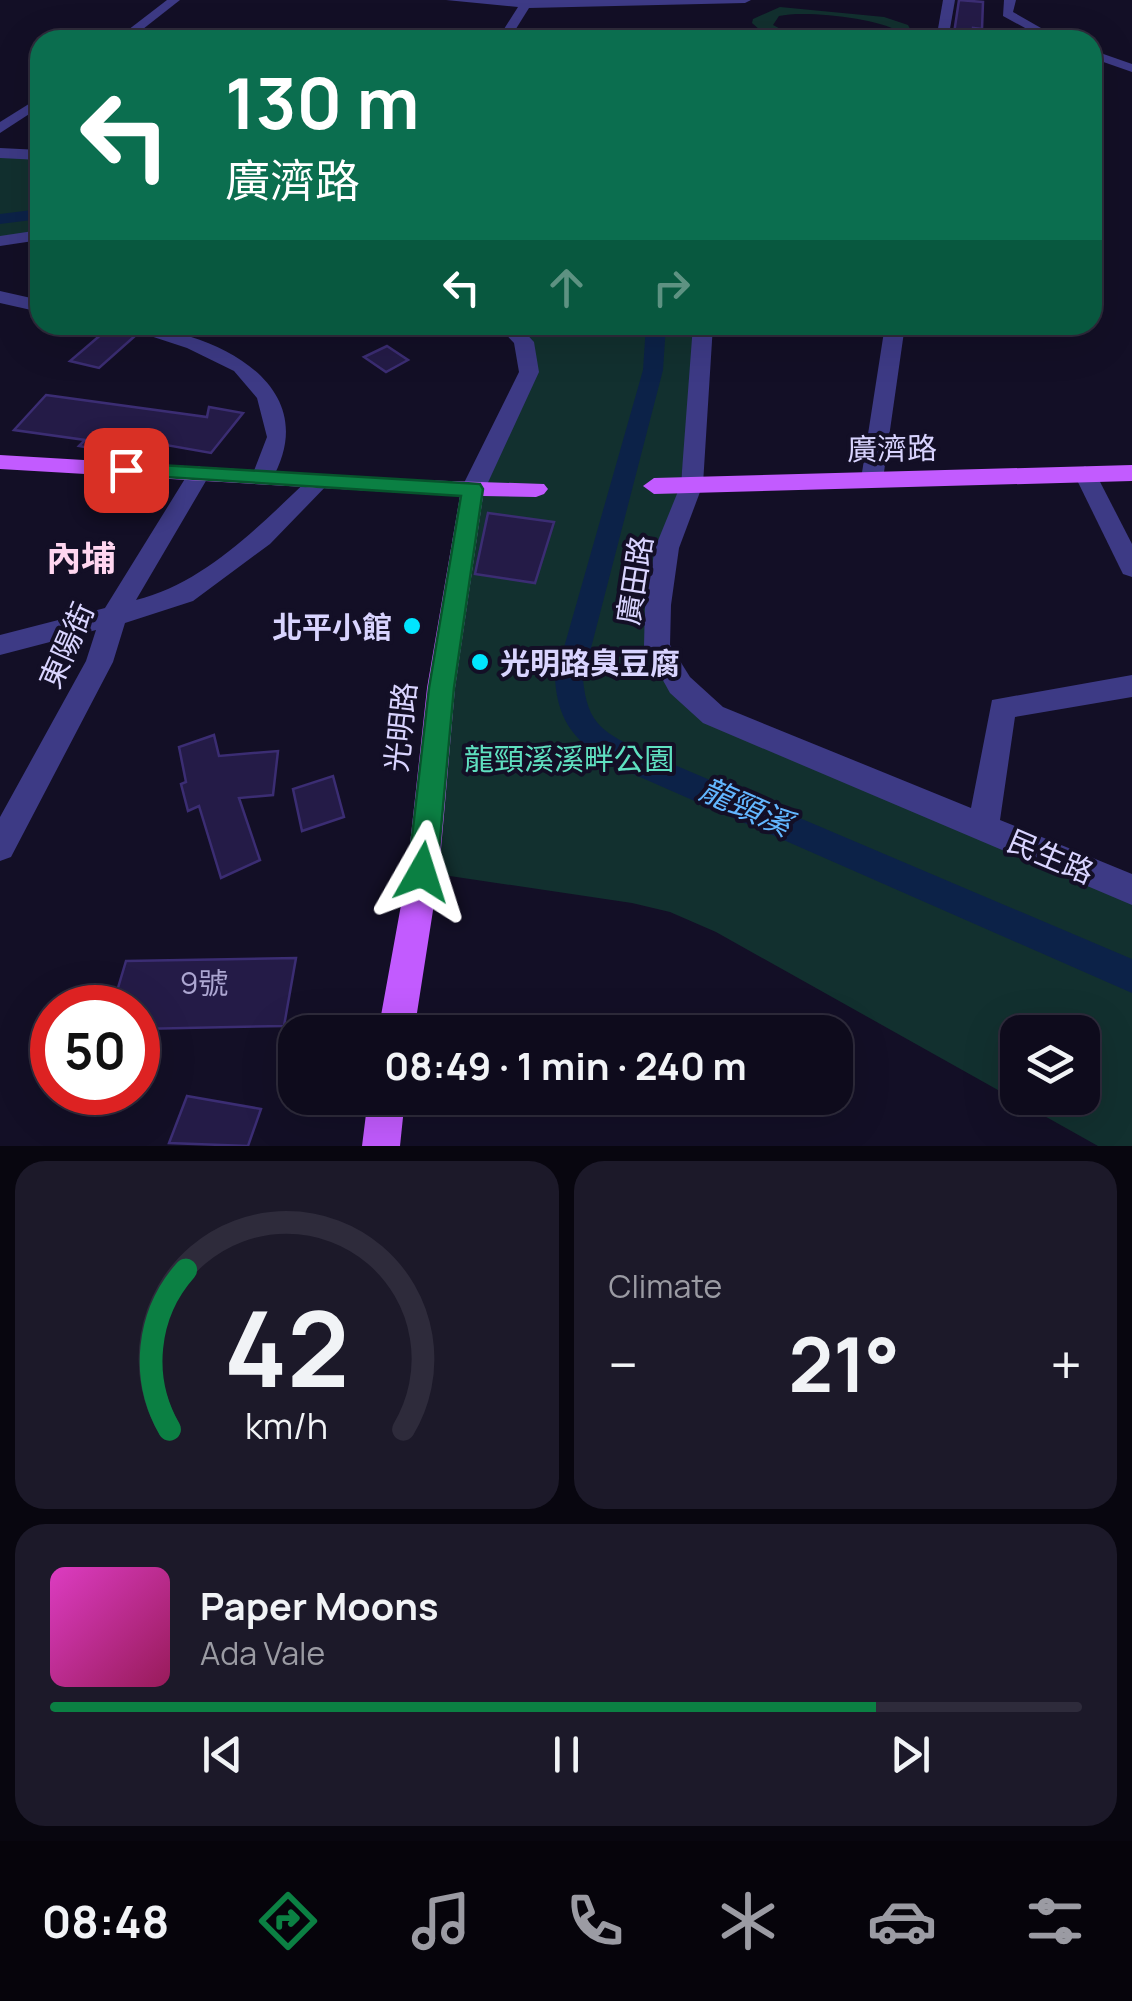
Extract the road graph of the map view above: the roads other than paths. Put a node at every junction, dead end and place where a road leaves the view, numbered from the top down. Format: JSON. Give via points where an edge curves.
{"nodes":[{"id":1,"x":174,"y":0,"type":"edge"},
{"id":2,"x":452,"y":0,"type":"edge"},
{"id":3,"x":745,"y":0,"type":"edge"},
{"id":4,"x":950,"y":0,"type":"edge"},
{"id":5,"x":1010,"y":0,"type":"edge"},
{"id":6,"x":525,"y":4,"type":"junction"},
{"id":7,"x":134,"y":30,"type":"edge"},
{"id":8,"x":509,"y":30,"type":"edge"},
{"id":9,"x":944,"y":30,"type":"edge"},
{"id":10,"x":1035,"y":30,"type":"edge"},
{"id":11,"x":1102,"y":58,"type":"edge"},
{"id":12,"x":1132,"y":68,"type":"edge"},
{"id":13,"x":30,"y":107,"type":"edge"},
{"id":14,"x":0,"y":129,"type":"edge"},
{"id":15,"x":0,"y":153,"type":"edge"},
{"id":16,"x":30,"y":155,"type":"edge"},
{"id":17,"x":30,"y":238,"type":"edge"},
{"id":18,"x":0,"y":242,"type":"edge"},
{"id":19,"x":0,"y":297,"type":"edge"},
{"id":20,"x":30,"y":304,"type":"edge"},
{"id":21,"x":162,"y":335,"type":"edge"},
{"id":22,"x":517,"y":335,"type":"edge"},
{"id":23,"x":702,"y":335,"type":"edge"},
{"id":24,"x":893,"y":335,"type":"edge"},
{"id":25,"x":0,"y":462,"type":"edge"},
{"id":26,"x":1132,"y":473,"type":"edge"},
{"id":27,"x":199,"y":474,"type":"junction"},
{"id":28,"x":1085,"y":474,"type":"junction"},
{"id":29,"x":263,"y":476,"type":"junction"},
{"id":30,"x":872,"y":479,"type":"junction"},
{"id":31,"x":321,"y":480,"type":"junction"},
{"id":32,"x":692,"y":484,"type":"junction"},
{"id":33,"x":654,"y":486,"type":"dead end"},
{"id":34,"x":473,"y":489,"type":"junction"},
{"id":35,"x":536,"y":490,"type":"dead end"},
{"id":36,"x":1132,"y":568,"type":"edge"},
{"id":37,"x":115,"y":614,"type":"junction"},
{"id":38,"x":0,"y":645,"type":"edge"},
{"id":39,"x":1132,"y":686,"type":"edge"},
{"id":40,"x":983,"y":828,"type":"junction"},
{"id":41,"x":0,"y":847,"type":"edge"},
{"id":42,"x":1132,"y":890,"type":"edge"},
{"id":43,"x":399,"y":1015,"type":"edge"},
{"id":44,"x":385,"y":1115,"type":"edge"},
{"id":45,"x":381,"y":1146,"type":"edge"}],
"edges":[{"from":1,"to":7,"type":"street"},
{"from":2,"to":6,"type":"street"},
{"from":3,"to":6,"type":"street"},
{"from":4,"to":9,"type":"street"},
{"from":5,"to":10,"type":"street","via":[[1007,13]]},
{"from":6,"to":8,"type":"street"},
{"from":11,"to":12,"type":"street"},
{"from":13,"to":14,"type":"street"},
{"from":15,"to":16,"type":"street"},
{"from":17,"to":18,"type":"street"},
{"from":19,"to":20,"type":"street"},
{"from":21,"to":29,"type":"street","via":[[241,368],[267,397],[278,437]]},
{"from":22,"to":34,"type":"street","via":[[530,372]]},
{"from":23,"to":32,"type":"street","name":"廣田路"},
{"from":24,"to":30,"type":"street"},
{"from":25,"to":27,"type":"main road"},
{"from":26,"to":28,"type":"main road","name":"廣濟路"},
{"from":27,"to":29,"type":"main road"},
{"from":27,"to":37,"type":"street","name":"東陽街"},
{"from":28,"to":30,"type":"main road","name":"廣濟路"},
{"from":28,"to":36,"type":"street"},
{"from":29,"to":31,"type":"main road"},
{"from":30,"to":32,"type":"main road","name":"廣濟路"},
{"from":31,"to":34,"type":"main road"},
{"from":31,"to":37,"type":"street","via":[[262,538],[184,594]]},
{"from":32,"to":33,"type":"main road","name":"廣濟路"},
{"from":32,"to":40,"type":"street","name":"廣田路","via":[[667,548],[658,605],[657,646],[680,684],[713,714]]},
{"from":34,"to":35,"type":"main road"},
{"from":34,"to":43,"type":"main road","name":"光明路"},
{"from":37,"to":38,"type":"street"},
{"from":37,"to":41,"type":"street","name":"東陽街","via":[[99,662]]},
{"from":39,"to":40,"type":"street","name":"民生路","via":[[1002,708]]},
{"from":40,"to":42,"type":"street","name":"民生路"},
{"from":44,"to":45,"type":"main road"}]}
